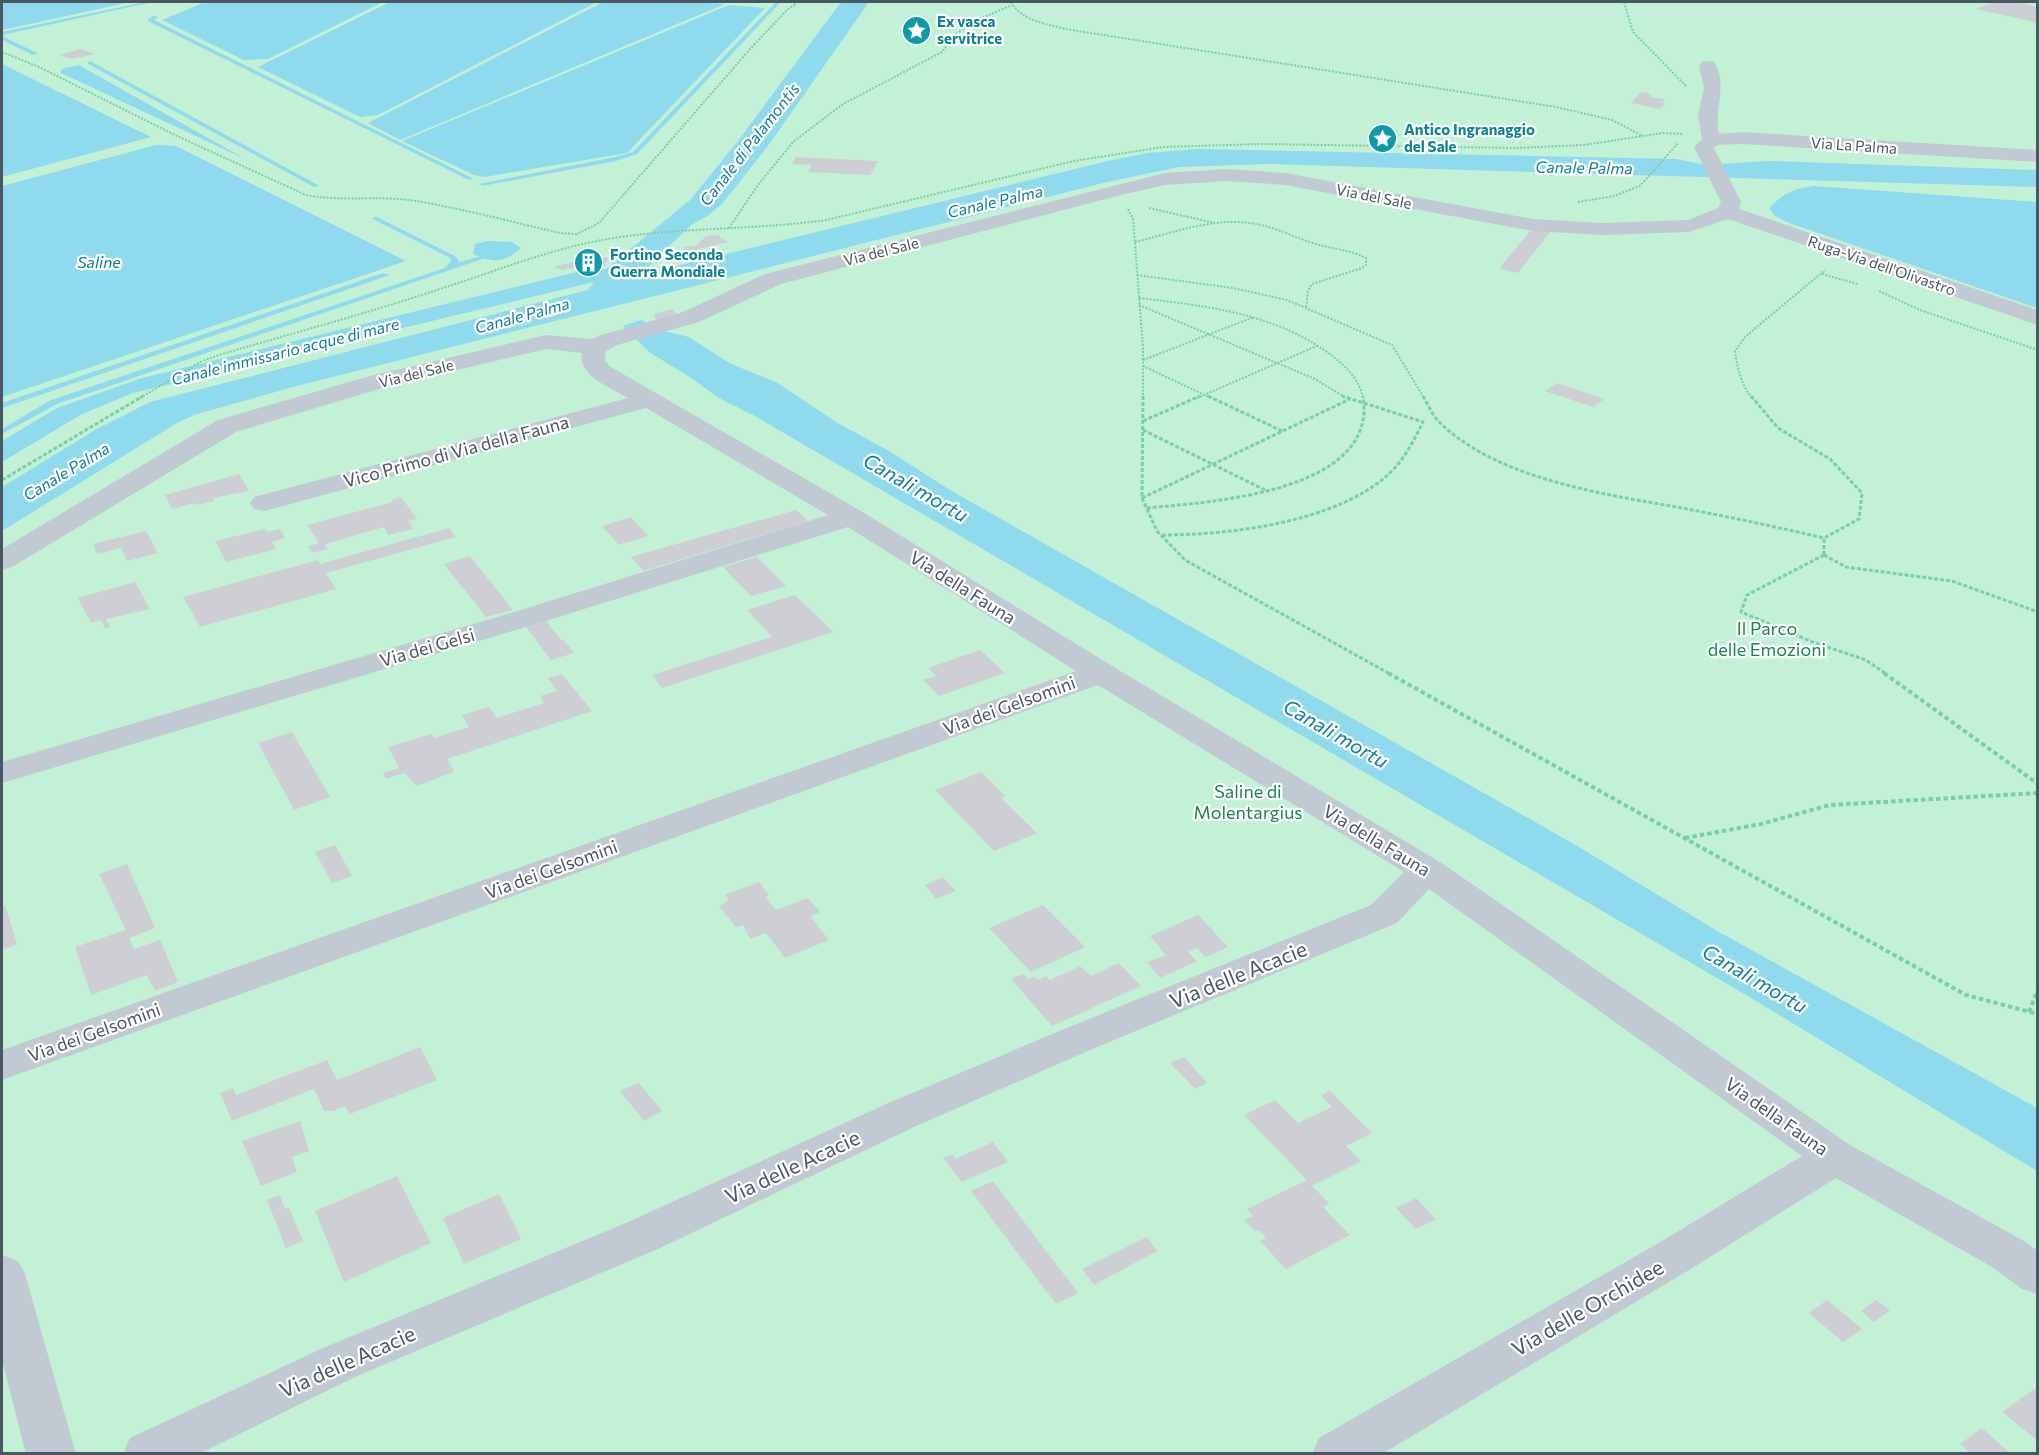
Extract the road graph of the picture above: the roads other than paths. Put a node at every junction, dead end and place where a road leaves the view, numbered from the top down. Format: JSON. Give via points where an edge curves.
{"nodes":[{"id":1,"x":1708,"y":66,"type":"dead end"},
{"id":2,"x":1712,"y":140,"type":"junction"},
{"id":3,"x":2037,"y":156,"type":"edge"},
{"id":4,"x":1727,"y":212,"type":"junction"},
{"id":5,"x":2037,"y":318,"type":"edge"},
{"id":6,"x":596,"y":347,"type":"junction"},
{"id":7,"x":648,"y":400,"type":"junction"},
{"id":8,"x":264,"y":503,"type":"dead end"},
{"id":9,"x":851,"y":517,"type":"junction"},
{"id":10,"x":2,"y":561,"type":"edge"},
{"id":11,"x":1101,"y":673,"type":"junction"},
{"id":12,"x":2,"y":773,"type":"edge"},
{"id":13,"x":1427,"y":870,"type":"junction"},
{"id":14,"x":2,"y":1065,"type":"edge"},
{"id":15,"x":1835,"y":1157,"type":"junction"},
{"id":16,"x":2,"y":1274,"type":"edge"},
{"id":17,"x":2037,"y":1276,"type":"edge"},
{"id":18,"x":51,"y":1454,"type":"edge"},
{"id":19,"x":148,"y":1454,"type":"edge"},
{"id":20,"x":1337,"y":1454,"type":"edge"}],
"edges":[{"from":1,"to":2,"type":"street","via":[[1713,89],[1706,124]]},
{"from":2,"to":3,"type":"street","name":"Via La Palma","via":[[1743,138]]},
{"from":2,"to":4,"type":"street","via":[[1704,147],[1731,202]]},
{"from":4,"to":5,"type":"street","name":"Ruga-Via dell'Olivastro"},
{"from":4,"to":6,"type":"street","name":"Via del Sale","via":[[1689,226],[1661,228],[1533,225],[1285,179],[1227,175],[1165,179],[773,279],[691,317]]},
{"from":6,"to":7,"type":"street","name":"Via della Fauna","via":[[592,363]]},
{"from":6,"to":10,"type":"street","name":"Via del Sale","via":[[546,342],[380,381],[227,426]]},
{"from":7,"to":8,"type":"street","name":"Vico Primo di Via della Fauna"},
{"from":7,"to":9,"type":"street","name":"Via della Fauna"},
{"from":9,"to":11,"type":"street","name":"Via della Fauna"},
{"from":9,"to":12,"type":"street","name":"Via dei Gelsi"},
{"from":11,"to":13,"type":"street","name":"Via della Fauna"},
{"from":11,"to":14,"type":"street","name":"Via dei Gelsomini"},
{"from":13,"to":15,"type":"street","name":"Via della Fauna"},
{"from":13,"to":19,"type":"street","name":"Via delle Acacie","via":[[1384,914],[899,1116],[642,1236],[340,1362]]},
{"from":15,"to":17,"type":"street","name":"Via della Fauna","via":[[2008,1254]]},
{"from":15,"to":20,"type":"street","name":"Via delle Orchidee"},
{"from":16,"to":18,"type":"street"}]}
